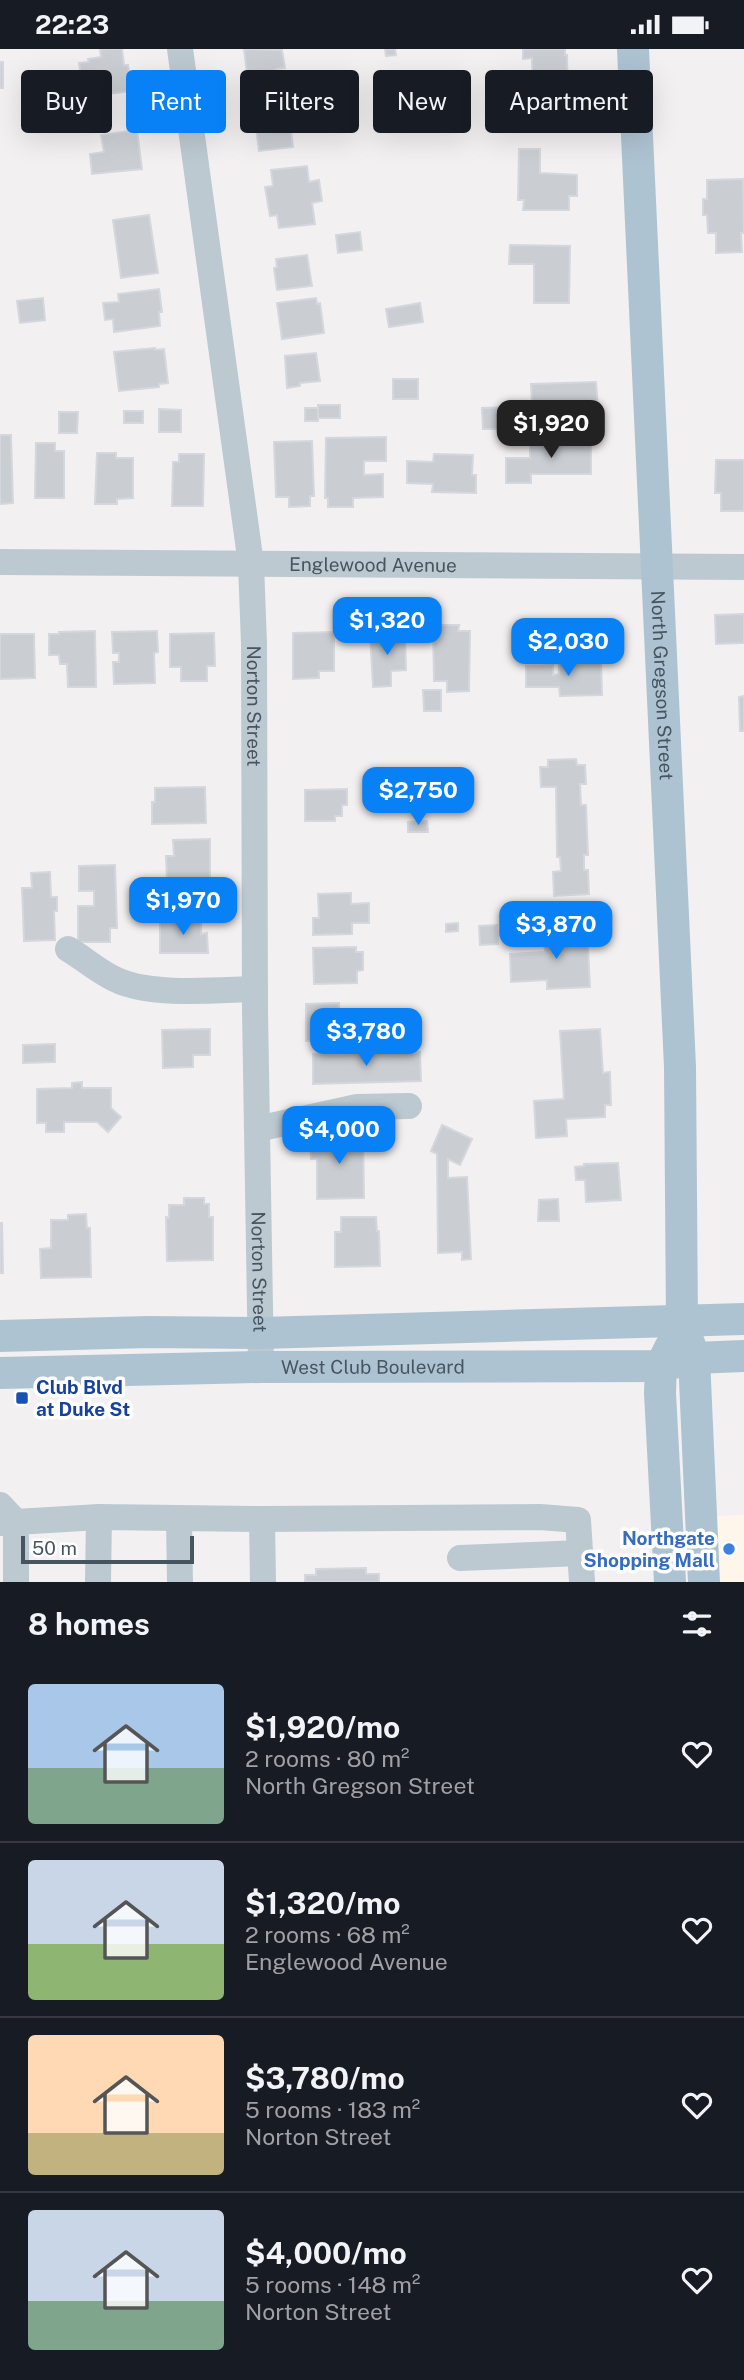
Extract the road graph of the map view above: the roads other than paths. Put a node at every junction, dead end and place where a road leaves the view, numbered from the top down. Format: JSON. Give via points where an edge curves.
{"nodes":[{"id":1,"x":180,"y":49,"type":"edge"},
{"id":2,"x":633,"y":49,"type":"edge"},
{"id":3,"x":0,"y":562,"type":"edge"},
{"id":4,"x":251,"y":564,"type":"junction"},
{"id":5,"x":656,"y":566,"type":"junction"},
{"id":6,"x":744,"y":568,"type":"edge"},
{"id":7,"x":68,"y":949,"type":"dead end"},
{"id":8,"x":255,"y":989,"type":"junction"},
{"id":9,"x":409,"y":1106,"type":"dead end"},
{"id":10,"x":257,"y":1129,"type":"junction"},
{"id":11,"x":744,"y":1319,"type":"edge"},
{"id":12,"x":682,"y":1322,"type":"junction"},
{"id":13,"x":261,"y":1333,"type":"junction"},
{"id":14,"x":0,"y":1336,"type":"edge"},
{"id":15,"x":744,"y":1356,"type":"edge"},
{"id":16,"x":694,"y":1358,"type":"junction"},
{"id":17,"x":261,"y":1367,"type":"junction"},
{"id":18,"x":661,"y":1367,"type":"junction"},
{"id":19,"x":0,"y":1373,"type":"edge"},
{"id":20,"x":5,"y":1516,"type":"edge"},
{"id":21,"x":99,"y":1517,"type":"junction"},
{"id":22,"x":179,"y":1519,"type":"junction"},
{"id":23,"x":262,"y":1519,"type":"junction"},
{"id":24,"x":580,"y":1553,"type":"junction"},
{"id":25,"x":460,"y":1558,"type":"dead end"},
{"id":26,"x":16,"y":1582,"type":"edge"},
{"id":27,"x":98,"y":1582,"type":"edge"},
{"id":28,"x":180,"y":1582,"type":"edge"},
{"id":29,"x":263,"y":1582,"type":"edge"},
{"id":30,"x":582,"y":1582,"type":"edge"},
{"id":31,"x":670,"y":1582,"type":"edge"},
{"id":32,"x":704,"y":1582,"type":"edge"}],
"edges":[{"from":1,"to":4,"type":"street","name":"Norton Street"},
{"from":2,"to":5,"type":"main road","name":"North Gregson Street"},
{"from":3,"to":4,"type":"street","name":"Englewood Avenue"},
{"from":4,"to":5,"type":"street","name":"Englewood Avenue"},
{"from":4,"to":8,"type":"street","name":"Norton Street"},
{"from":5,"to":6,"type":"street","name":"Englewood Avenue"},
{"from":5,"to":12,"type":"main road","name":"North Gregson Street","via":[[680,1067]]},
{"from":7,"to":8,"type":"street","via":[[132,986]]},
{"from":8,"to":10,"type":"street","name":"Norton Street"},
{"from":9,"to":10,"type":"street","via":[[357,1107]]},
{"from":10,"to":13,"type":"street","name":"Norton Street"},
{"from":11,"to":12,"type":"main road","name":"West Club Boulevard"},
{"from":12,"to":13,"type":"main road","name":"West Club Boulevard"},
{"from":12,"to":16,"type":"main road","name":"North Gregson Street"},
{"from":12,"to":18,"type":"main road","name":"North Gregson Street"},
{"from":13,"to":14,"type":"main road","name":"West Club Boulevard"},
{"from":13,"to":17,"type":"street","name":"Norton Street"},
{"from":15,"to":16,"type":"main road","name":"West Club Boulevard"},
{"from":16,"to":18,"type":"main road","name":"West Club Boulevard"},
{"from":16,"to":32,"type":"main road","name":"North Gregson Street"},
{"from":17,"to":18,"type":"main road","name":"West Club Boulevard"},
{"from":17,"to":19,"type":"main road","name":"West Club Boulevard"},
{"from":18,"to":31,"type":"main road","name":"North Gregson Street"},
{"from":20,"to":21,"type":"street"},
{"from":20,"to":26,"type":"street"},
{"from":21,"to":22,"type":"street"},
{"from":21,"to":27,"type":"street"},
{"from":22,"to":23,"type":"street"},
{"from":22,"to":28,"type":"street"},
{"from":23,"to":24,"type":"street","via":[[578,1520]]},
{"from":23,"to":29,"type":"street"},
{"from":24,"to":25,"type":"street"},
{"from":24,"to":30,"type":"street"}]}
